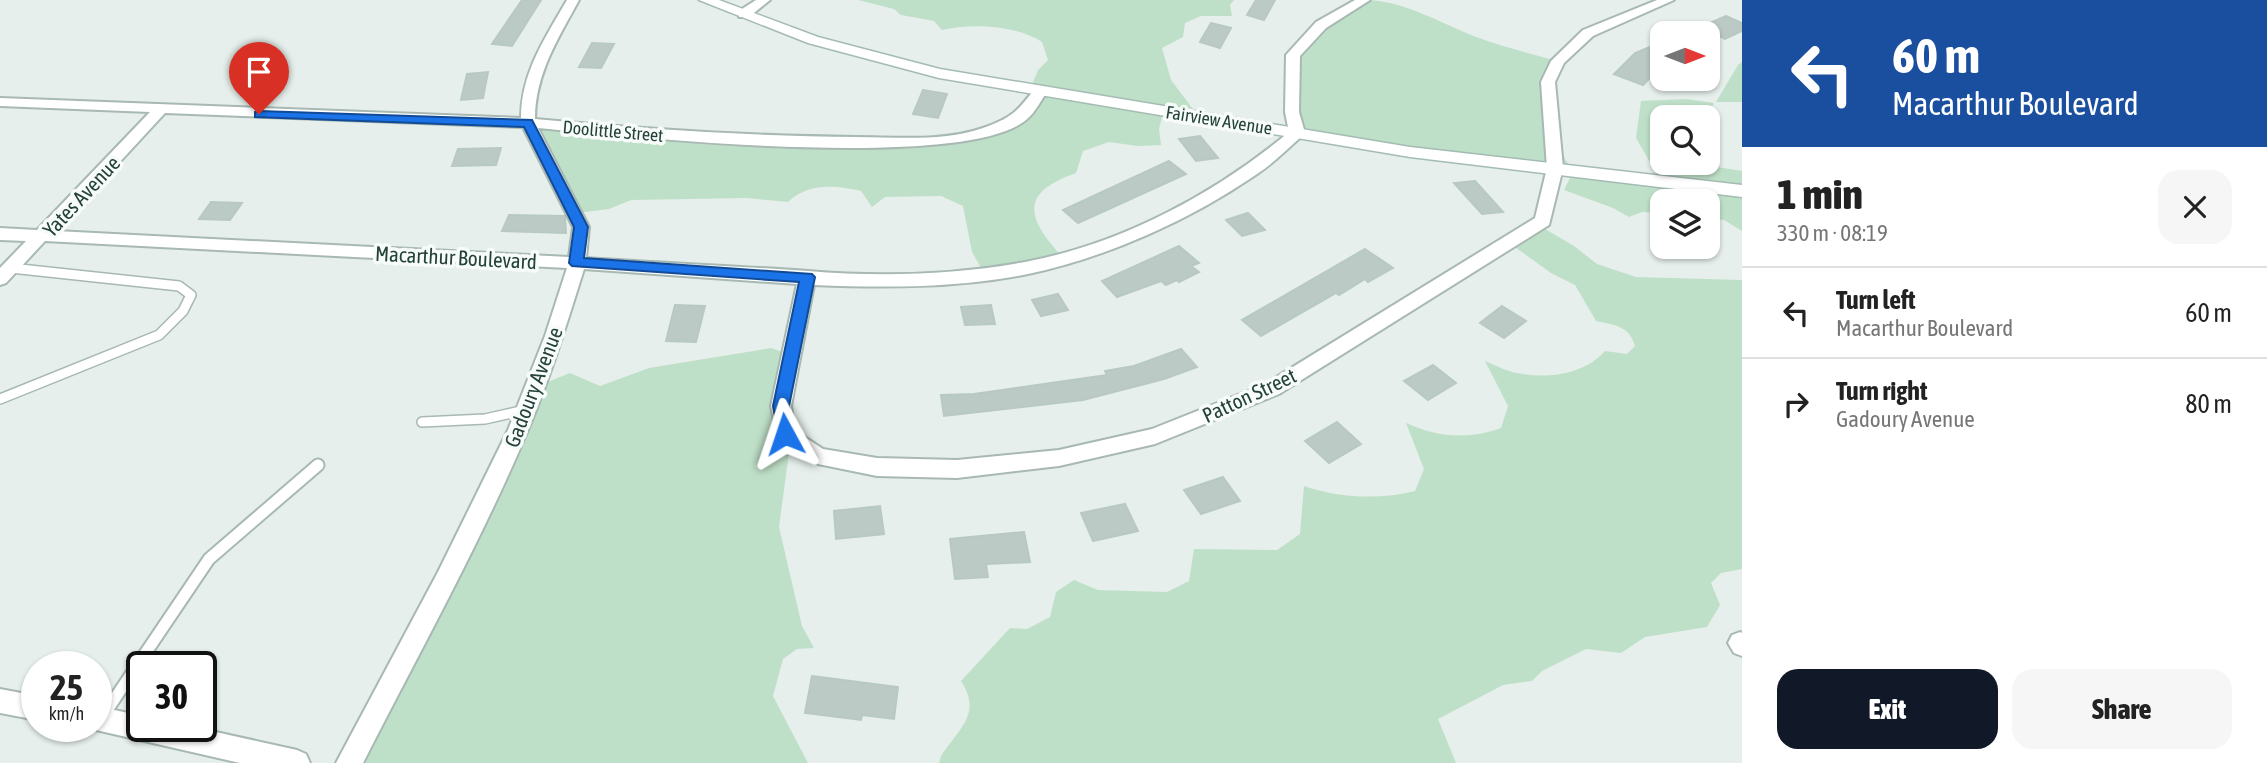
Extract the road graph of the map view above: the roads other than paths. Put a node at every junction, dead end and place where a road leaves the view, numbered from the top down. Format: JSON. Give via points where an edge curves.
{"nodes":[{"id":1,"x":573,"y":0,"type":"edge"},
{"id":2,"x":706,"y":0,"type":"edge"},
{"id":3,"x":764,"y":0,"type":"edge"},
{"id":4,"x":1364,"y":0,"type":"edge"},
{"id":5,"x":1668,"y":0,"type":"edge"},
{"id":6,"x":744,"y":14,"type":"junction"},
{"id":7,"x":1041,"y":90,"type":"junction"},
{"id":8,"x":0,"y":102,"type":"edge"},
{"id":9,"x":160,"y":110,"type":"junction"},
{"id":10,"x":528,"y":123,"type":"junction"},
{"id":11,"x":1297,"y":133,"type":"junction"},
{"id":12,"x":1555,"y":168,"type":"junction"},
{"id":13,"x":1742,"y":191,"type":"edge"},
{"id":14,"x":0,"y":234,"type":"edge"},
{"id":15,"x":44,"y":236,"type":"junction"},
{"id":16,"x":577,"y":263,"type":"junction"},
{"id":17,"x":6,"y":274,"type":"edge"},
{"id":18,"x":807,"y":277,"type":"junction"},
{"id":19,"x":0,"y":399,"type":"edge"},
{"id":20,"x":526,"y":410,"type":"junction"},
{"id":21,"x":422,"y":422,"type":"dead end"},
{"id":22,"x":318,"y":465,"type":"dead end"},
{"id":23,"x":112,"y":700,"type":"edge"},
{"id":24,"x":0,"y":701,"type":"edge"},
{"id":25,"x":21,"y":705,"type":"edge"},
{"id":26,"x":112,"y":722,"type":"edge"},
{"id":27,"x":297,"y":763,"type":"edge"},
{"id":28,"x":349,"y":763,"type":"edge"}],
"edges":[{"from":1,"to":10,"type":"street","via":[[537,68],[528,96]]},
{"from":2,"to":6,"type":"main road","name":"Fairview Avenue"},
{"from":3,"to":6,"type":"street"},
{"from":4,"to":11,"type":"street","via":[[1321,25],[1293,55],[1292,112]]},
{"from":5,"to":12,"type":"street","name":"Patton Street","via":[[1588,33],[1558,61],[1548,82]]},
{"from":6,"to":7,"type":"main road","name":"Fairview Avenue","via":[[813,40],[939,73]]},
{"from":7,"to":10,"type":"street","name":"Doolittle Street","via":[[1021,117],[985,133],[932,142],[783,141]]},
{"from":7,"to":11,"type":"main road","name":"Fairview Avenue"},
{"from":8,"to":9,"type":"street","name":"Doolittle Street"},
{"from":9,"to":10,"type":"street","name":"Doolittle Street"},
{"from":9,"to":15,"type":"street","name":"Yates Avenue"},
{"from":10,"to":16,"type":"street","name":"Gadoury Avenue","via":[[581,227]]},
{"from":11,"to":12,"type":"main road","name":"Fairview Avenue"},
{"from":11,"to":18,"type":"street","name":"Macarthur Boulevard","via":[[1247,174],[1149,227],[1070,256],[999,273],[904,279]]},
{"from":12,"to":13,"type":"main road","name":"Fairview Avenue"},
{"from":12,"to":18,"type":"street","name":"Patton Street","via":[[1544,221],[1272,389],[1155,436],[1059,458],[957,469],[865,465],[818,456],[785,434],[781,406]]},
{"from":14,"to":15,"type":"street","name":"Macarthur Boulevard"},
{"from":15,"to":16,"type":"street","name":"Macarthur Boulevard"},
{"from":15,"to":17,"type":"street","name":"Yates Avenue"},
{"from":16,"to":18,"type":"street","name":"Macarthur Boulevard"},
{"from":16,"to":20,"type":"street","name":"Gadoury Avenue"},
{"from":17,"to":19,"type":"lane","via":[[137,280],[179,286],[191,295],[185,312],[155,337]]},
{"from":20,"to":21,"type":"lane","via":[[485,419]]},
{"from":20,"to":28,"type":"street","name":"Gadoury Avenue","via":[[446,579]]},
{"from":22,"to":23,"type":"lane","via":[[209,559]]},
{"from":24,"to":25,"type":"street"},
{"from":26,"to":27,"type":"street"}]}
